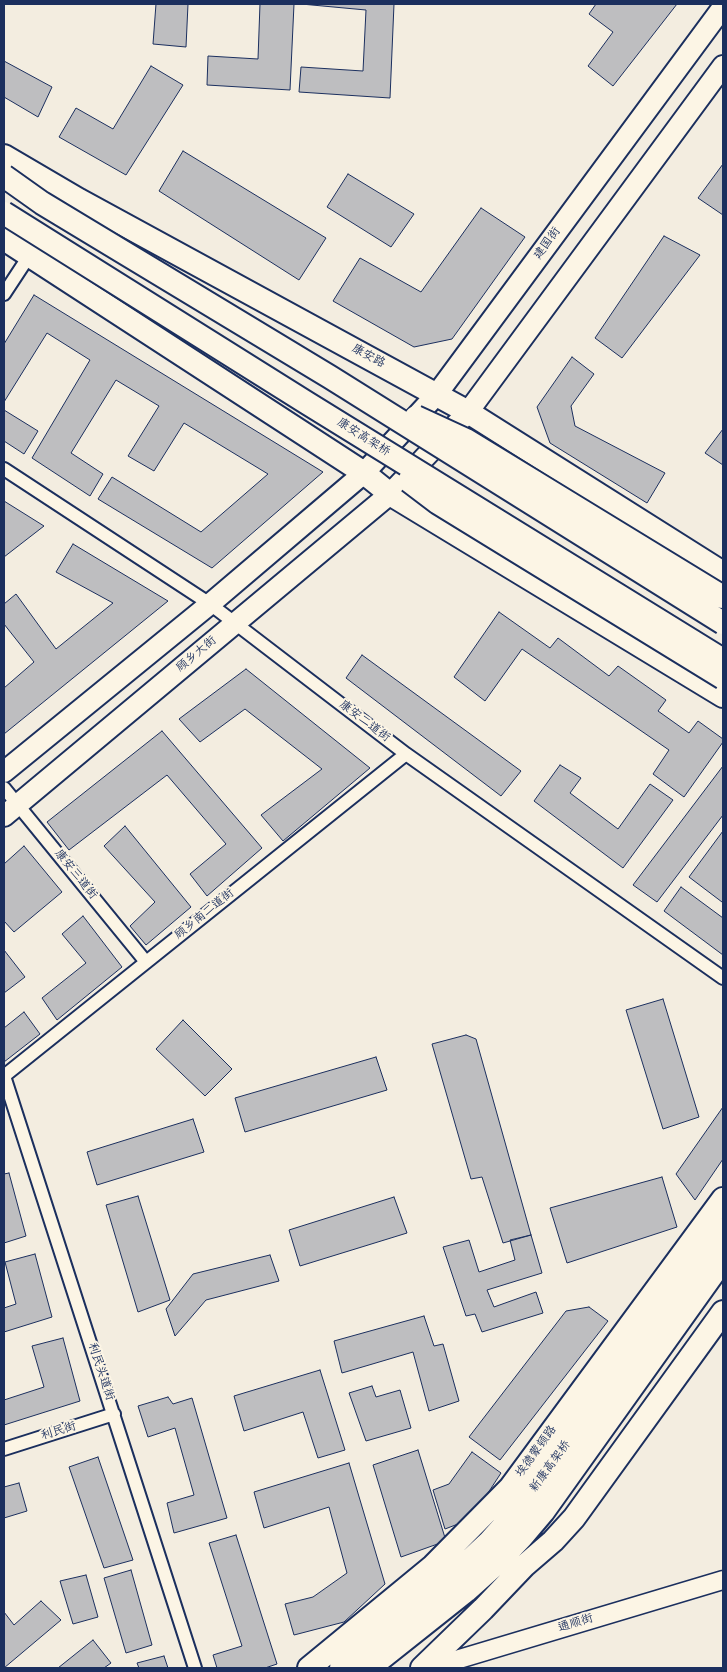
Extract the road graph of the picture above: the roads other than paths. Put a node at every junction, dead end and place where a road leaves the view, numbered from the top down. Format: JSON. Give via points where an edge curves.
{"nodes":[{"id":1,"x":723,"y":7,"type":"edge"},
{"id":2,"x":723,"y":66,"type":"edge"},
{"id":3,"x":7,"y":162,"type":"edge"},
{"id":4,"x":4,"y":213,"type":"edge"},
{"id":5,"x":4,"y":239,"type":"edge"},
{"id":6,"x":29,"y":256,"type":"junction"},
{"id":7,"x":4,"y":294,"type":"edge"},
{"id":8,"x":330,"y":378,"type":"junction"},
{"id":9,"x":437,"y":394,"type":"junction"},
{"id":10,"x":307,"y":404,"type":"junction"},
{"id":11,"x":468,"y":412,"type":"junction"},
{"id":12,"x":4,"y":469,"type":"edge"},
{"id":13,"x":364,"y":473,"type":"junction"},
{"id":14,"x":390,"y":494,"type":"junction"},
{"id":15,"x":723,"y":573,"type":"edge"},
{"id":16,"x":723,"y":597,"type":"edge"},
{"id":17,"x":210,"y":604,"type":"junction"},
{"id":18,"x":236,"y":623,"type":"junction"},
{"id":19,"x":723,"y":623,"type":"edge"},
{"id":20,"x":723,"y":660,"type":"edge"},
{"id":21,"x":723,"y":678,"type":"edge"},
{"id":22,"x":723,"y":696,"type":"edge"},
{"id":23,"x":406,"y":754,"type":"junction"},
{"id":24,"x":4,"y":772,"type":"edge"},
{"id":25,"x":4,"y":788,"type":"edge"},
{"id":26,"x":10,"y":810,"type":"edge"},
{"id":27,"x":146,"y":962,"type":"junction"},
{"id":28,"x":723,"y":978,"type":"edge"},
{"id":29,"x":4,"y":1076,"type":"edge"},
{"id":30,"x":723,"y":1199,"type":"edge"},
{"id":31,"x":723,"y":1230,"type":"edge"},
{"id":32,"x":723,"y":1260,"type":"edge"},
{"id":33,"x":723,"y":1285,"type":"edge"},
{"id":34,"x":723,"y":1312,"type":"edge"},
{"id":35,"x":114,"y":1414,"type":"junction"},
{"id":36,"x":4,"y":1449,"type":"edge"},
{"id":37,"x":524,"y":1566,"type":"junction"},
{"id":38,"x":723,"y":1580,"type":"edge"},
{"id":39,"x":195,"y":1668,"type":"edge"},
{"id":40,"x":309,"y":1668,"type":"edge"},
{"id":41,"x":341,"y":1668,"type":"edge"},
{"id":42,"x":369,"y":1668,"type":"edge"},
{"id":43,"x":422,"y":1668,"type":"edge"},
{"id":44,"x":429,"y":1668,"type":"edge"}],
"edges":[{"from":1,"to":9,"type":"main road","name":"建国街"},
{"from":2,"to":11,"type":"main road"},
{"from":3,"to":8,"type":"highway","bridge":true,"via":[[42,203]]},
{"from":3,"to":9,"type":"highway","name":"康安路"},
{"from":4,"to":10,"type":"highway","name":"康安高架桥","bridge":true},
{"from":5,"to":6,"type":"highway"},
{"from":6,"to":7,"type":"street"},
{"from":6,"to":13,"type":"highway"},
{"from":8,"to":16,"type":"highway","bridge":true,"via":[[466,440]]},
{"from":8,"to":19,"type":"highway","bridge":true},
{"from":9,"to":11,"type":"highway","name":"康安路"},
{"from":9,"to":13,"type":"main road","name":"建国街"},
{"from":10,"to":20,"type":"highway","name":"康安高架桥","bridge":true},
{"from":10,"to":21,"type":"highway","bridge":true,"via":[[438,503]]},
{"from":11,"to":14,"type":"main road"},
{"from":11,"to":15,"type":"highway","name":"康安路"},
{"from":12,"to":17,"type":"street","name":"康安二道街"},
{"from":13,"to":14,"type":"highway"},
{"from":13,"to":17,"type":"main road"},
{"from":14,"to":18,"type":"main road","name":"顾乡大街"},
{"from":14,"to":22,"type":"highway"},
{"from":17,"to":18,"type":"street","name":"康安二道街"},
{"from":17,"to":24,"type":"main road"},
{"from":18,"to":23,"type":"street","name":"康安二道街"},
{"from":18,"to":26,"type":"main road","name":"顾乡大街"},
{"from":23,"to":27,"type":"street","name":"顾乡南二道街"},
{"from":23,"to":28,"type":"street","name":"康安二道街"},
{"from":25,"to":26,"type":"street","name":"康安三道街"},
{"from":26,"to":27,"type":"street","name":"康安三道街"},
{"from":27,"to":29,"type":"street","name":"顾乡南二道街"},
{"from":29,"to":35,"type":"street","name":"利民头道街"},
{"from":30,"to":40,"type":"highway","name":"埃德蒙顿路","via":[[510,1488],[434,1566]]},
{"from":31,"to":41,"type":"highway","name":"新康高架桥","via":[[530,1495],[489,1542],[436,1591]]},
{"from":32,"to":42,"type":"highway","via":[[543,1512],[521,1538],[472,1585]]},
{"from":33,"to":37,"type":"highway"},
{"from":34,"to":37,"type":"highway","via":[[574,1518]]},
{"from":35,"to":36,"type":"street","name":"利民街"},
{"from":35,"to":39,"type":"street","name":"利民头道街"},
{"from":37,"to":43,"type":"highway"},
{"from":38,"to":44,"type":"street","name":"通顺街"}]}
